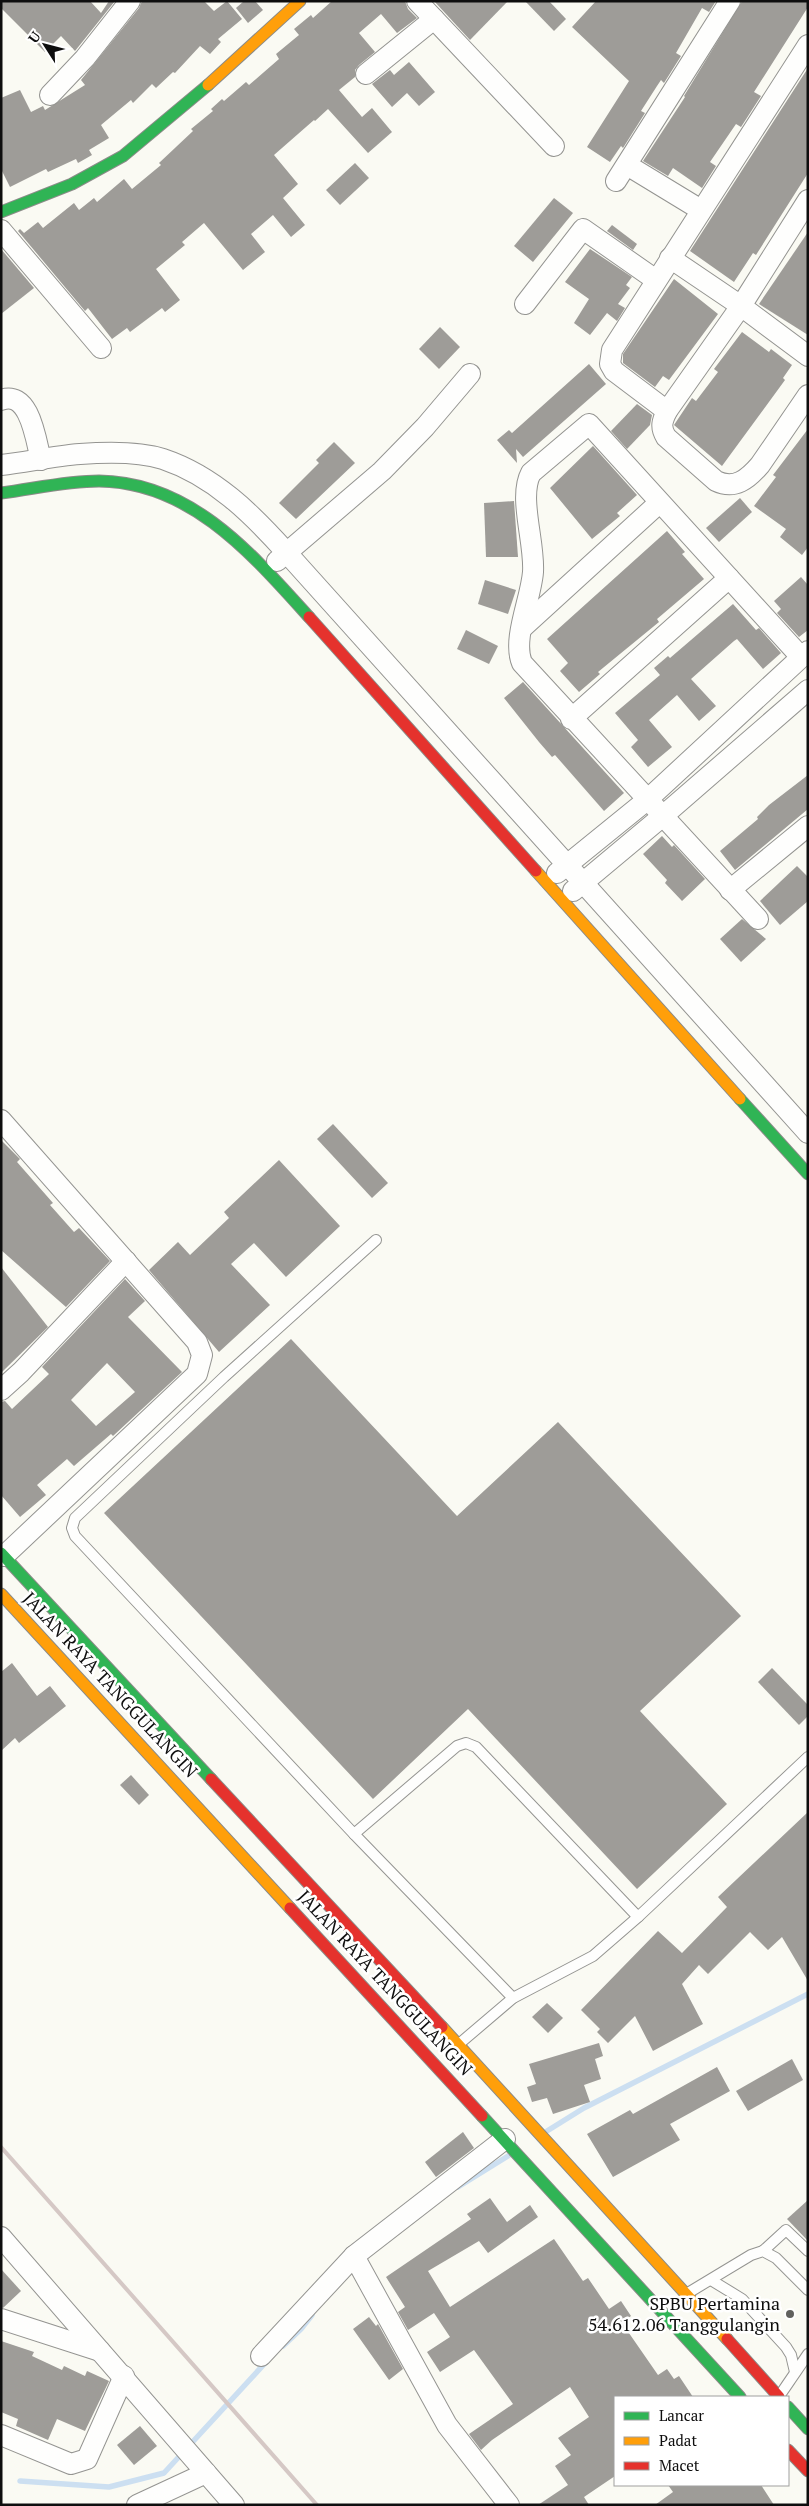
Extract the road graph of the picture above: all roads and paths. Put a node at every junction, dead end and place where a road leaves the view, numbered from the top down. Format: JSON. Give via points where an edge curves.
{"nodes":[{"id":1,"x":130,"y":1,"type":"edge"},
{"id":2,"x":300,"y":1,"type":"edge"},
{"id":3,"x":417,"y":1,"type":"edge"},
{"id":4,"x":730,"y":1,"type":"edge"},
{"id":5,"x":434,"y":19,"type":"junction"},
{"id":6,"x":808,"y":45,"type":"edge"},
{"id":7,"x":366,"y":74,"type":"dead end"},
{"id":8,"x":50,"y":95,"type":"dead end"},
{"id":9,"x":554,"y":146,"type":"dead end"},
{"id":10,"x":808,"y":200,"type":"edge"},
{"id":11,"x":701,"y":210,"type":"junction"},
{"id":12,"x":1,"y":212,"type":"edge"},
{"id":13,"x":1,"y":230,"type":"edge"},
{"id":14,"x":670,"y":258,"type":"junction"},
{"id":15,"x":656,"y":280,"type":"junction"},
{"id":16,"x":525,"y":304,"type":"dead end"},
{"id":17,"x":742,"y":306,"type":"junction"},
{"id":18,"x":101,"y":348,"type":"dead end"},
{"id":19,"x":808,"y":356,"type":"edge"},
{"id":20,"x":470,"y":374,"type":"dead end"},
{"id":21,"x":808,"y":395,"type":"edge"},
{"id":22,"x":1,"y":400,"type":"edge"},
{"id":23,"x":666,"y":410,"type":"junction"},
{"id":24,"x":41,"y":460,"type":"junction"},
{"id":25,"x":1,"y":465,"type":"edge"},
{"id":26,"x":1,"y":493,"type":"edge"},
{"id":27,"x":659,"y":503,"type":"junction"},
{"id":28,"x":286,"y":552,"type":"junction"},
{"id":29,"x":267,"y":571,"type":"junction"},
{"id":30,"x":729,"y":578,"type":"junction"},
{"id":31,"x":523,"y":627,"type":"junction"},
{"id":32,"x":804,"y":654,"type":"edge"},
{"id":33,"x":808,"y":690,"type":"edge"},
{"id":34,"x":571,"y":719,"type":"junction"},
{"id":35,"x":647,"y":800,"type":"junction"},
{"id":36,"x":664,"y":815,"type":"junction"},
{"id":37,"x":808,"y":826,"type":"edge"},
{"id":38,"x":567,"y":865,"type":"junction"},
{"id":39,"x":545,"y":881,"type":"junction"},
{"id":40,"x":583,"y":882,"type":"junction"},
{"id":41,"x":730,"y":890,"type":"junction"},
{"id":42,"x":562,"y":900,"type":"junction"},
{"id":43,"x":758,"y":919,"type":"dead end"},
{"id":44,"x":1,"y":1120,"type":"edge"},
{"id":45,"x":808,"y":1132,"type":"edge"},
{"id":46,"x":808,"y":1174,"type":"edge"},
{"id":47,"x":376,"y":1240,"type":"dead end"},
{"id":48,"x":126,"y":1261,"type":"junction"},
{"id":49,"x":1,"y":1390,"type":"edge"},
{"id":50,"x":3,"y":1554,"type":"edge"},
{"id":51,"x":1,"y":1594,"type":"edge"},
{"id":52,"x":134,"y":1694,"type":"junction"},
{"id":53,"x":121,"y":1709,"type":"junction"},
{"id":54,"x":171,"y":1733,"type":"junction"},
{"id":55,"x":149,"y":1752,"type":"junction"},
{"id":56,"x":808,"y":1757,"type":"edge"},
{"id":57,"x":354,"y":1834,"type":"junction"},
{"id":58,"x":638,"y":1917,"type":"junction"},
{"id":59,"x":513,"y":1998,"type":"junction"},
{"id":60,"x":458,"y":2045,"type":"junction"},
{"id":61,"x":507,"y":2142,"type":"junction"},
{"id":62,"x":1,"y":2237,"type":"edge"},
{"id":63,"x":763,"y":2251,"type":"junction"},
{"id":64,"x":808,"y":2251,"type":"edge"},
{"id":65,"x":358,"y":2263,"type":"junction"},
{"id":66,"x":711,"y":2280,"type":"junction"},
{"id":67,"x":808,"y":2290,"type":"edge"},
{"id":68,"x":685,"y":2295,"type":"junction"},
{"id":69,"x":1,"y":2319,"type":"edge"},
{"id":70,"x":100,"y":2351,"type":"junction"},
{"id":71,"x":808,"y":2354,"type":"edge"},
{"id":72,"x":261,"y":2356,"type":"dead end"},
{"id":73,"x":795,"y":2372,"type":"junction"},
{"id":74,"x":124,"y":2376,"type":"junction"},
{"id":75,"x":739,"y":2396,"type":"edge"},
{"id":76,"x":778,"y":2396,"type":"edge"},
{"id":77,"x":780,"y":2396,"type":"edge"},
{"id":78,"x":789,"y":2408,"type":"edge"},
{"id":79,"x":808,"y":2429,"type":"edge"},
{"id":80,"x":1,"y":2435,"type":"edge"},
{"id":81,"x":789,"y":2451,"type":"edge"},
{"id":82,"x":201,"y":2465,"type":"junction"},
{"id":83,"x":808,"y":2471,"type":"edge"},
{"id":84,"x":137,"y":2505,"type":"edge"},
{"id":85,"x":234,"y":2505,"type":"edge"},
{"id":86,"x":509,"y":2505,"type":"edge"}],
"edges":[{"from":1,"to":8,"type":"street","via":[[85,58]]},
{"from":2,"to":12,"type":"main road","via":[[123,156],[72,184]]},
{"from":3,"to":5,"type":"street"},
{"from":4,"to":11,"type":"street","via":[[622,173]]},
{"from":5,"to":7,"type":"street"},
{"from":5,"to":9,"type":"street"},
{"from":6,"to":11,"type":"street"},
{"from":10,"to":17,"type":"street"},
{"from":11,"to":14,"type":"street"},
{"from":13,"to":18,"type":"street"},
{"from":14,"to":15,"type":"street"},
{"from":14,"to":17,"type":"street"},
{"from":15,"to":16,"type":"street","via":[[583,229]]},
{"from":15,"to":23,"type":"street","via":[[615,342],[610,364],[619,375]]},
{"from":17,"to":19,"type":"street"},
{"from":17,"to":23,"type":"street"},
{"from":20,"to":28,"type":"street","via":[[425,428],[388,465]]},
{"from":21,"to":23,"type":"street","via":[[760,465],[735,485],[716,480],[666,437],[662,420]]},
{"from":22,"to":24,"type":"street","via":[[14,398],[22,403]]},
{"from":24,"to":25,"type":"street"},
{"from":24,"to":28,"type":"street","via":[[78,454],[144,455],[163,459],[215,485],[242,506]]},
{"from":26,"to":29,"type":"main road","via":[[91,482],[111,482],[153,490],[177,498],[204,514],[233,536]]},
{"from":27,"to":30,"type":"street"},
{"from":27,"to":31,"type":"street"},
{"from":27,"to":31,"type":"street","via":[[589,424],[531,473],[525,495],[533,546],[533,573]]},
{"from":28,"to":29,"type":"street"},
{"from":28,"to":38,"type":"street"},
{"from":29,"to":39,"type":"main road"},
{"from":30,"to":32,"type":"street"},
{"from":30,"to":34,"type":"street"},
{"from":31,"to":34,"type":"street","via":[[518,655],[522,664]]},
{"from":32,"to":35,"type":"street"},
{"from":33,"to":36,"type":"street"},
{"from":34,"to":35,"type":"street"},
{"from":35,"to":36,"type":"street"},
{"from":35,"to":38,"type":"street"},
{"from":36,"to":40,"type":"street"},
{"from":36,"to":41,"type":"street"},
{"from":37,"to":41,"type":"street"},
{"from":38,"to":39,"type":"street"},
{"from":38,"to":40,"type":"street"},
{"from":39,"to":42,"type":"main road"},
{"from":40,"to":42,"type":"street"},
{"from":40,"to":45,"type":"street"},
{"from":41,"to":43,"type":"street"},
{"from":42,"to":46,"type":"main road"},
{"from":44,"to":48,"type":"street"},
{"from":47,"to":57,"type":"lane","via":[[96,1498],[75,1518],[72,1528],[75,1536]]},
{"from":48,"to":49,"type":"street"},
{"from":48,"to":50,"type":"street","via":[[197,1342],[202,1355],[197,1374]]},
{"from":50,"to":52,"type":"main road","name":"JALAN RAYA TANGGULANGIN"},
{"from":51,"to":53,"type":"main road","name":"JALAN RAYA TANGGULANGIN"},
{"from":52,"to":53,"type":"main road"},
{"from":52,"to":54,"type":"main road","name":"JALAN RAYA TANGGULANGIN"},
{"from":53,"to":55,"type":"main road","name":"JALAN RAYA TANGGULANGIN"},
{"from":54,"to":55,"type":"main road","via":[[158,1734]]},
{"from":54,"to":60,"type":"main road","name":"JALAN RAYA TANGGULANGIN"},
{"from":55,"to":61,"type":"main road","name":"JALAN RAYA TANGGULANGIN"},
{"from":56,"to":58,"type":"lane"},
{"from":57,"to":58,"type":"lane","via":[[457,1746],[466,1743],[476,1747]]},
{"from":57,"to":59,"type":"lane"},
{"from":58,"to":59,"type":"lane","via":[[592,1956]]},
{"from":59,"to":60,"type":"lane"},
{"from":60,"to":68,"type":"main road","name":"JALAN RAYA TANGGULANGIN"},
{"from":61,"to":65,"type":"street"},
{"from":61,"to":75,"type":"main road","name":"JALAN RAYA TANGGULANGIN"},
{"from":62,"to":70,"type":"street"},
{"from":63,"to":64,"type":"lane","via":[[786,2230]]},
{"from":63,"to":66,"type":"lane"},
{"from":63,"to":67,"type":"lane","via":[[776,2258]]},
{"from":65,"to":72,"type":"street"},
{"from":65,"to":86,"type":"street","via":[[447,2424]]},
{"from":66,"to":68,"type":"lane"},
{"from":66,"to":73,"type":"lane","via":[[742,2299],[786,2347]]},
{"from":68,"to":76,"type":"main road","name":"JALAN RAYA TANGGULANGIN"},
{"from":69,"to":70,"type":"street"},
{"from":70,"to":74,"type":"street"},
{"from":71,"to":73,"type":"lane"},
{"from":73,"to":77,"type":"lane"},
{"from":74,"to":80,"type":"street","via":[[87,2459],[80,2463],[71,2464]]},
{"from":74,"to":82,"type":"street"},
{"from":78,"to":79,"type":"main road"},
{"from":81,"to":83,"type":"main road"},
{"from":82,"to":84,"type":"street"},
{"from":82,"to":85,"type":"street"}]}
